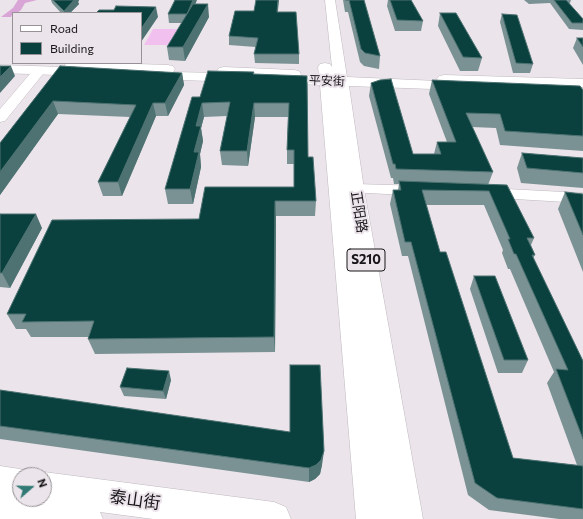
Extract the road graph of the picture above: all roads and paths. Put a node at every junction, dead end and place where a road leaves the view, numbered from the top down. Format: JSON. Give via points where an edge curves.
{"nodes":[{"id":1,"x":318,"y":0,"type":"edge"},
{"id":2,"x":330,"y":0,"type":"edge"},
{"id":3,"x":0,"y":64,"type":"edge"},
{"id":4,"x":0,"y":69,"type":"edge"},
{"id":5,"x":39,"y":71,"type":"junction"},
{"id":6,"x":334,"y":78,"type":"junction"},
{"id":7,"x":583,"y":83,"type":"edge"},
{"id":8,"x":583,"y":91,"type":"edge"},
{"id":9,"x":0,"y":118,"type":"edge"},
{"id":10,"x":355,"y":189,"type":"junction"},
{"id":11,"x":440,"y":191,"type":"edge"},
{"id":12,"x":471,"y":192,"type":"edge"},
{"id":13,"x":583,"y":198,"type":"edge"},
{"id":14,"x":0,"y":482,"type":"edge"},
{"id":15,"x":12,"y":484,"type":"edge"},
{"id":16,"x":52,"y":489,"type":"edge"},
{"id":17,"x":0,"y":505,"type":"edge"},
{"id":18,"x":86,"y":519,"type":"edge"},
{"id":19,"x":274,"y":519,"type":"edge"},
{"id":20,"x":373,"y":519,"type":"edge"},
{"id":21,"x":406,"y":519,"type":"edge"}],
"edges":[{"from":1,"to":6,"type":"main road","name":"正阳路"},
{"from":2,"to":6,"type":"main road","name":"正阳路","number":"S210"},
{"from":3,"to":6,"type":"main road","name":"平安街"},
{"from":4,"to":5,"type":"main road","name":"平安街"},
{"from":5,"to":6,"type":"main road","name":"平安街"},
{"from":5,"to":9,"type":"street"},
{"from":6,"to":7,"type":"main road","name":"平安街"},
{"from":6,"to":8,"type":"main road","name":"平安街"},
{"from":6,"to":10,"type":"main road","name":"正阳路","number":"S210"},
{"from":6,"to":20,"type":"main road","name":"正阳路"},
{"from":10,"to":11,"type":"street"},
{"from":10,"to":21,"type":"main road","name":"正阳路","number":"S210"},
{"from":12,"to":13,"type":"street"},
{"from":14,"to":15,"type":"main road"},
{"from":16,"to":19,"type":"main road","name":"泰山街"},
{"from":17,"to":18,"type":"main road"}]}
